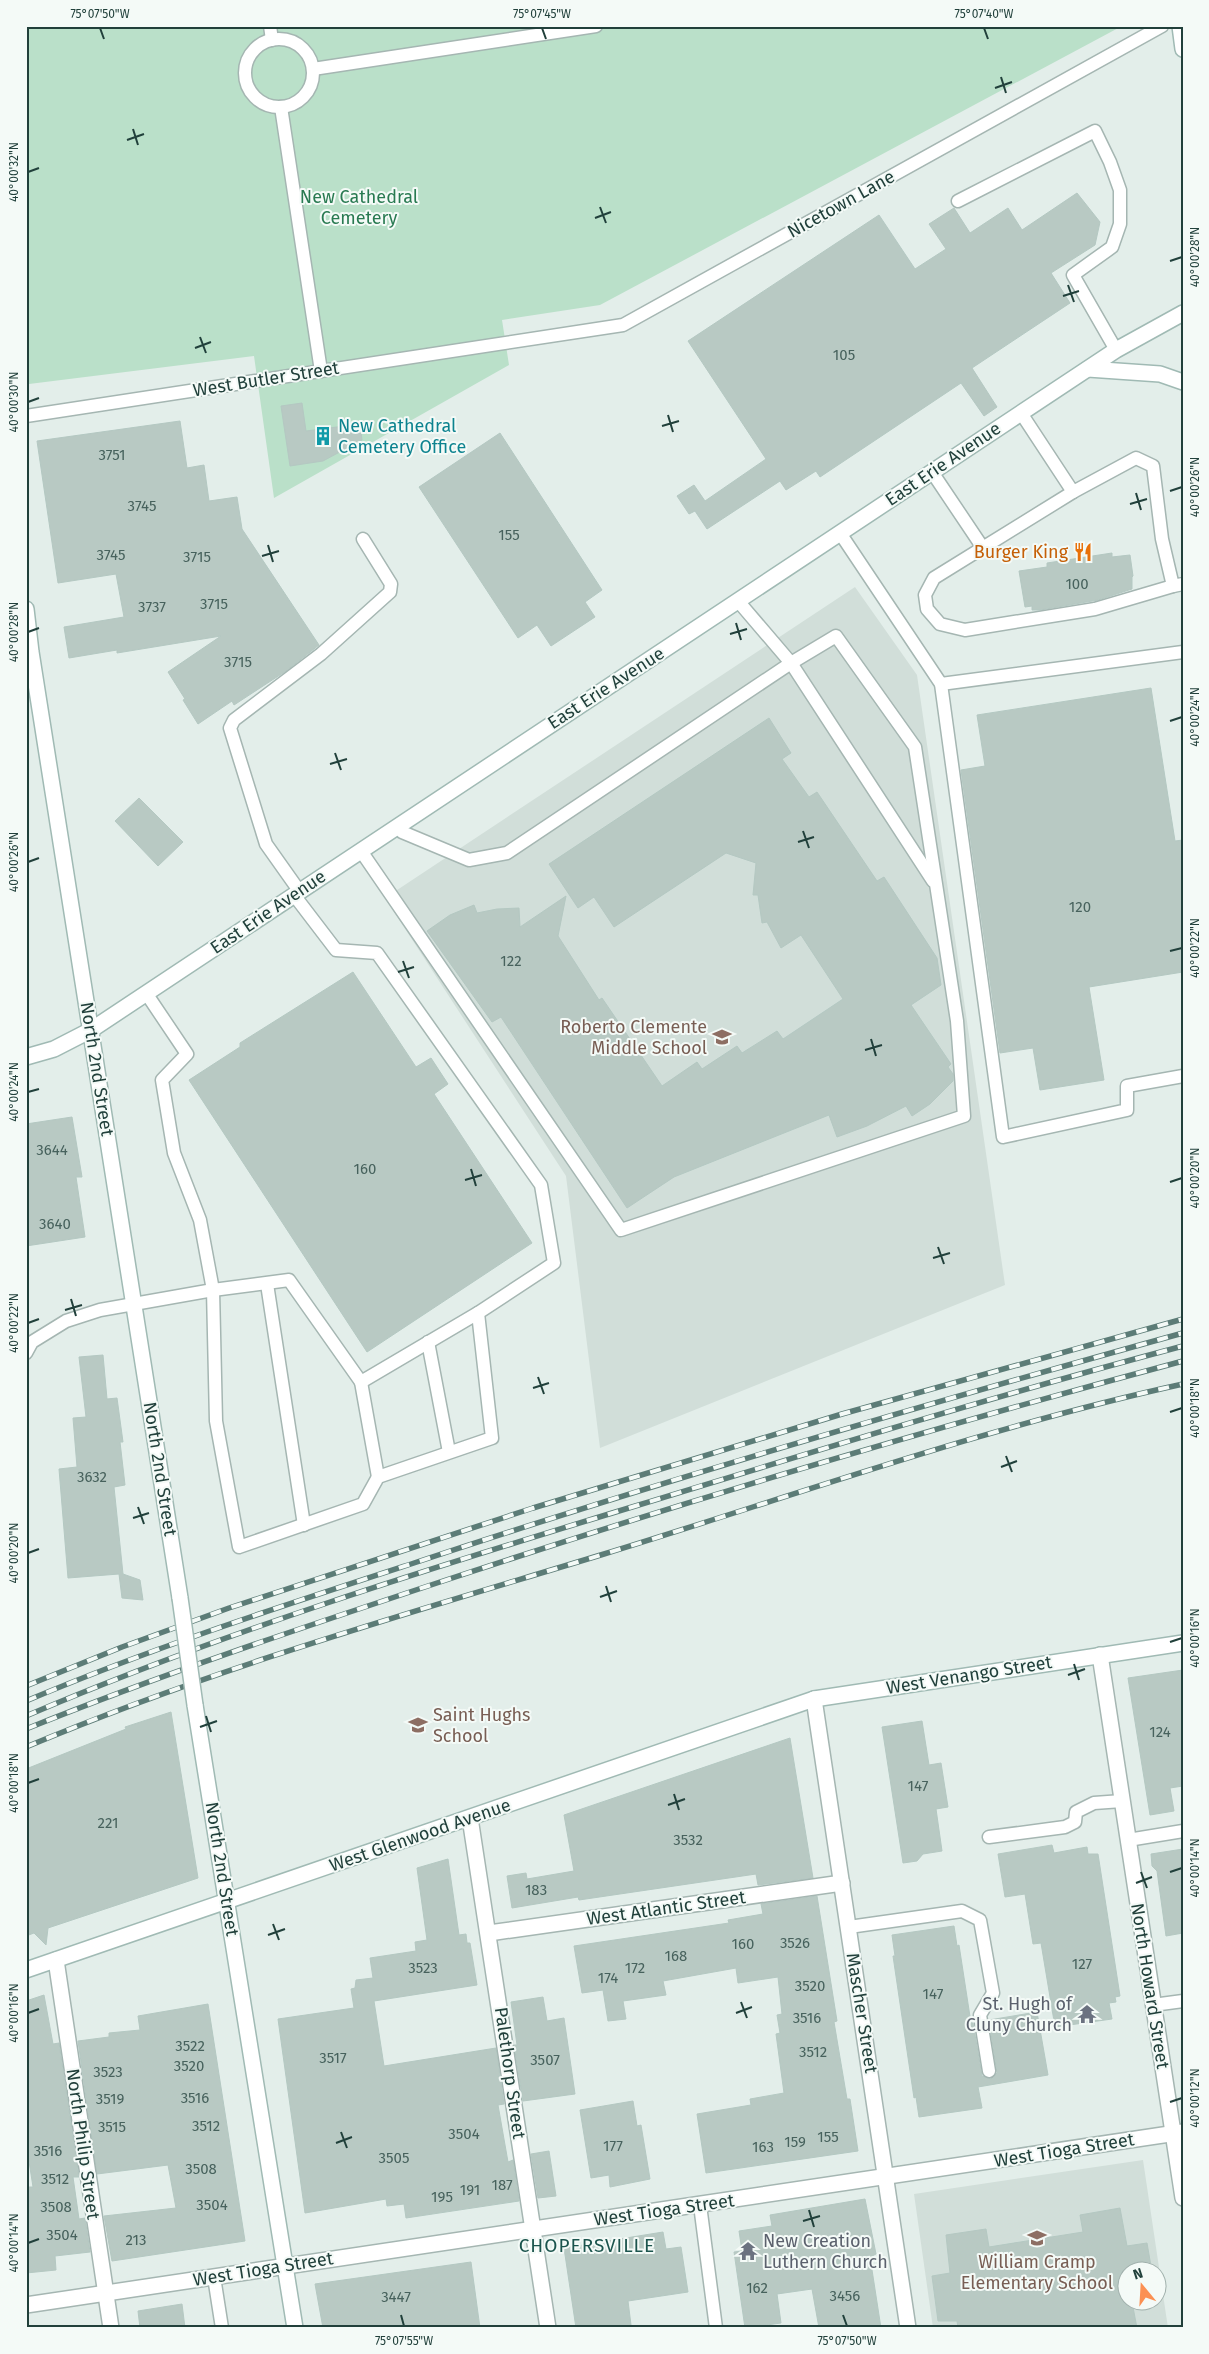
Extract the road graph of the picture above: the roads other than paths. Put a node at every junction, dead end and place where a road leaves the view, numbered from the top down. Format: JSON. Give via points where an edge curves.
{"nodes":[{"id":1,"x":270,"y":26,"type":"edge"},
{"id":2,"x":596,"y":26,"type":"edge"},
{"id":3,"x":1162,"y":26,"type":"edge"},
{"id":4,"x":1180,"y":26,"type":"edge"},
{"id":5,"x":272,"y":40,"type":"junction"},
{"id":6,"x":1183,"y":49,"type":"edge"},
{"id":7,"x":313,"y":69,"type":"junction"},
{"id":8,"x":281,"y":107,"type":"junction"},
{"id":9,"x":958,"y":201,"type":"dead end"},
{"id":10,"x":1183,"y":313,"type":"edge"},
{"id":11,"x":506,"y":344,"type":"joint"},
{"id":12,"x":1116,"y":350,"type":"junction"},
{"id":13,"x":1088,"y":369,"type":"junction"},
{"id":14,"x":321,"y":371,"type":"junction"},
{"id":15,"x":1183,"y":382,"type":"edge"},
{"id":16,"x":1021,"y":413,"type":"junction"},
{"id":17,"x":26,"y":416,"type":"edge"},
{"id":18,"x":932,"y":472,"type":"junction"},
{"id":19,"x":1073,"y":492,"type":"junction"},
{"id":20,"x":840,"y":533,"type":"junction"},
{"id":21,"x":363,"y":539,"type":"dead end"},
{"id":22,"x":983,"y":548,"type":"junction"},
{"id":23,"x":1178,"y":585,"type":"edge"},
{"id":24,"x":738,"y":601,"type":"junction"},
{"id":25,"x":26,"y":609,"type":"edge"},
{"id":26,"x":1183,"y":652,"type":"edge"},
{"id":27,"x":29,"y":663,"type":"edge"},
{"id":28,"x":791,"y":663,"type":"junction"},
{"id":29,"x":941,"y":684,"type":"junction"},
{"id":30,"x":398,"y":826,"type":"junction"},
{"id":31,"x":360,"y":851,"type":"junction"},
{"id":32,"x":936,"y":885,"type":"junction"},
{"id":33,"x":297,"y":893,"type":"junction"},
{"id":34,"x":146,"y":993,"type":"junction"},
{"id":35,"x":91,"y":1030,"type":"junction"},
{"id":36,"x":26,"y":1057,"type":"edge"},
{"id":37,"x":1183,"y":1076,"type":"edge"},
{"id":38,"x":267,"y":1284,"type":"junction"},
{"id":39,"x":213,"y":1290,"type":"junction"},
{"id":40,"x":134,"y":1305,"type":"junction"},
{"id":41,"x":478,"y":1313,"type":"junction"},
{"id":42,"x":428,"y":1342,"type":"junction"},
{"id":43,"x":26,"y":1353,"type":"edge"},
{"id":44,"x":361,"y":1382,"type":"junction"},
{"id":45,"x":449,"y":1452,"type":"junction"},
{"id":46,"x":378,"y":1477,"type":"junction"},
{"id":47,"x":304,"y":1525,"type":"junction"},
{"id":48,"x":1183,"y":1643,"type":"edge"},
{"id":49,"x":1100,"y":1655,"type":"junction"},
{"id":50,"x":814,"y":1699,"type":"junction"},
{"id":51,"x":1122,"y":1801,"type":"junction"},
{"id":52,"x":470,"y":1818,"type":"junction"},
{"id":53,"x":1183,"y":1831,"type":"edge"},
{"id":54,"x":989,"y":1837,"type":"dead end"},
{"id":55,"x":1128,"y":1840,"type":"junction"},
{"id":56,"x":842,"y":1883,"type":"junction"},
{"id":57,"x":228,"y":1901,"type":"junction"},
{"id":58,"x":849,"y":1928,"type":"junction"},
{"id":59,"x":489,"y":1933,"type":"junction"},
{"id":60,"x":56,"y":1960,"type":"junction"},
{"id":61,"x":26,"y":1970,"type":"edge"},
{"id":62,"x":1183,"y":2001,"type":"edge"},
{"id":63,"x":1154,"y":2005,"type":"junction"},
{"id":64,"x":989,"y":2071,"type":"dead end"},
{"id":65,"x":1178,"y":2133,"type":"edge"},
{"id":66,"x":887,"y":2177,"type":"junction"},
{"id":67,"x":1183,"y":2198,"type":"edge"},
{"id":68,"x":700,"y":2204,"type":"junction"},
{"id":69,"x":533,"y":2229,"type":"junction"},
{"id":70,"x":286,"y":2266,"type":"junction"},
{"id":71,"x":214,"y":2277,"type":"junction"},
{"id":72,"x":105,"y":2293,"type":"junction"},
{"id":73,"x":26,"y":2305,"type":"edge"},
{"id":74,"x":111,"y":2328,"type":"edge"},
{"id":75,"x":222,"y":2328,"type":"edge"},
{"id":76,"x":295,"y":2328,"type":"edge"},
{"id":77,"x":548,"y":2328,"type":"edge"},
{"id":78,"x":716,"y":2328,"type":"edge"},
{"id":79,"x":908,"y":2328,"type":"edge"}],
"edges":[{"from":1,"to":5,"type":"lane"},
{"from":2,"to":7,"type":"lane"},
{"from":3,"to":11,"type":"lane","name":"Nicetown Lane","via":[[623,325]]},
{"from":4,"to":6,"type":"street"},
{"from":5,"to":7,"type":"lane","via":[[294,43],[303,49]]},
{"from":5,"to":8,"type":"lane","via":[[253,52],[246,67],[246,84],[260,101]]},
{"from":7,"to":8,"type":"lane","via":[[312,80],[301,99]]},
{"from":8,"to":14,"type":"lane"},
{"from":9,"to":12,"type":"lane","via":[[1095,131],[1120,190],[1120,224],[1112,248],[1072,275]]},
{"from":10,"to":12,"type":"street","name":"East Erie Avenue"},
{"from":11,"to":14,"type":"lane","name":"West Butler Street"},
{"from":12,"to":13,"type":"street","name":"East Erie Avenue"},
{"from":13,"to":15,"type":"street","via":[[1160,374]]},
{"from":13,"to":16,"type":"street","name":"East Erie Avenue"},
{"from":14,"to":17,"type":"lane","name":"West Butler Street"},
{"from":16,"to":18,"type":"street","name":"East Erie Avenue"},
{"from":16,"to":19,"type":"lane"},
{"from":18,"to":20,"type":"street","name":"East Erie Avenue"},
{"from":18,"to":22,"type":"lane"},
{"from":19,"to":22,"type":"lane"},
{"from":19,"to":23,"type":"lane","via":[[1136,458],[1153,466],[1162,540]]},
{"from":20,"to":24,"type":"street","name":"East Erie Avenue"},
{"from":20,"to":29,"type":"lane"},
{"from":21,"to":33,"type":"lane","via":[[390,584],[390,592],[321,654],[234,720],[230,728],[266,844]]},
{"from":22,"to":23,"type":"lane","via":[[934,578],[925,595],[927,609],[940,624],[965,630],[1095,609]]},
{"from":24,"to":28,"type":"lane"},
{"from":24,"to":30,"type":"street","name":"East Erie Avenue"},
{"from":25,"to":27,"type":"street","name":"North 2nd Street"},
{"from":26,"to":29,"type":"lane"},
{"from":27,"to":35,"type":"street","name":"North 2nd Street"},
{"from":28,"to":30,"type":"lane","via":[[508,854],[469,860],[402,832]]},
{"from":28,"to":32,"type":"lane"},
{"from":28,"to":32,"type":"lane","via":[[836,636],[914,746]]},
{"from":29,"to":37,"type":"lane","via":[[1003,1137],[1127,1110],[1127,1086]]},
{"from":30,"to":31,"type":"street","name":"East Erie Avenue"},
{"from":31,"to":32,"type":"lane","via":[[621,1230],[964,1116],[957,1021]]},
{"from":31,"to":33,"type":"street","name":"East Erie Avenue"},
{"from":33,"to":34,"type":"street","name":"East Erie Avenue"},
{"from":33,"to":41,"type":"lane","via":[[336,950],[377,953],[541,1186],[554,1263]]},
{"from":34,"to":35,"type":"street","name":"East Erie Avenue"},
{"from":34,"to":39,"type":"lane","via":[[187,1054],[162,1080],[174,1153],[200,1220]]},
{"from":35,"to":36,"type":"street","name":"East Erie Avenue","via":[[54,1049]]},
{"from":35,"to":40,"type":"street","name":"North 2nd Street"},
{"from":38,"to":39,"type":"lane"},
{"from":38,"to":44,"type":"lane","via":[[289,1280]]},
{"from":38,"to":47,"type":"lane"},
{"from":39,"to":40,"type":"lane"},
{"from":39,"to":47,"type":"lane","via":[[216,1421],[239,1547]]},
{"from":40,"to":43,"type":"lane","via":[[66,1320],[32,1342]]},
{"from":40,"to":57,"type":"street","name":"North 2nd Street","bridge":true},
{"from":41,"to":42,"type":"lane"},
{"from":41,"to":45,"type":"lane","via":[[492,1438]]},
{"from":42,"to":44,"type":"lane"},
{"from":42,"to":45,"type":"lane"},
{"from":44,"to":46,"type":"lane"},
{"from":45,"to":46,"type":"lane"},
{"from":46,"to":47,"type":"lane","via":[[363,1504]]},
{"from":48,"to":49,"type":"street","name":"West Venango Street"},
{"from":49,"to":50,"type":"street","name":"West Venango Street"},
{"from":49,"to":51,"type":"street","name":"North Howard Street"},
{"from":50,"to":52,"type":"street","name":"West Glenwood Avenue"},
{"from":50,"to":56,"type":"street","name":"Mascher Street"},
{"from":51,"to":54,"type":"lane","via":[[1094,1803],[1076,1812],[1074,1822],[1065,1827]]},
{"from":51,"to":55,"type":"street","name":"North Howard Street"},
{"from":52,"to":57,"type":"street","name":"West Glenwood Avenue"},
{"from":52,"to":59,"type":"street","name":"Palethorp Street"},
{"from":53,"to":55,"type":"lane"},
{"from":55,"to":63,"type":"street","name":"North Howard Street"},
{"from":56,"to":58,"type":"street","name":"Mascher Street"},
{"from":56,"to":59,"type":"street","name":"West Atlantic Street"},
{"from":57,"to":60,"type":"street","name":"West Glenwood Avenue"},
{"from":57,"to":70,"type":"street","name":"North 2nd Street"},
{"from":58,"to":64,"type":"lane","via":[[962,1911],[980,1920],[993,1993],[980,2015]]},
{"from":58,"to":66,"type":"street","name":"Mascher Street"},
{"from":59,"to":69,"type":"street","name":"Palethorp Street"},
{"from":60,"to":61,"type":"street","name":"West Glenwood Avenue"},
{"from":60,"to":72,"type":"street","name":"North Philip Street"},
{"from":62,"to":63,"type":"lane"},
{"from":63,"to":65,"type":"street","name":"North Howard Street"},
{"from":65,"to":66,"type":"street","name":"West Tioga Street"},
{"from":65,"to":67,"type":"street","name":"North Howard Street"},
{"from":66,"to":68,"type":"street","name":"West Tioga Street"},
{"from":66,"to":79,"type":"street","name":"Mascher Street"},
{"from":68,"to":69,"type":"street","name":"West Tioga Street"},
{"from":68,"to":78,"type":"lane"},
{"from":69,"to":70,"type":"street","name":"West Tioga Street"},
{"from":69,"to":77,"type":"street","name":"Palethorp Street"},
{"from":70,"to":71,"type":"street","name":"West Tioga Street"},
{"from":70,"to":76,"type":"street","name":"North 2nd Street"},
{"from":71,"to":72,"type":"street","name":"West Tioga Street"},
{"from":71,"to":75,"type":"lane"},
{"from":72,"to":73,"type":"street","name":"West Tioga Street"},
{"from":72,"to":74,"type":"street","name":"North Philip Street"}]}
